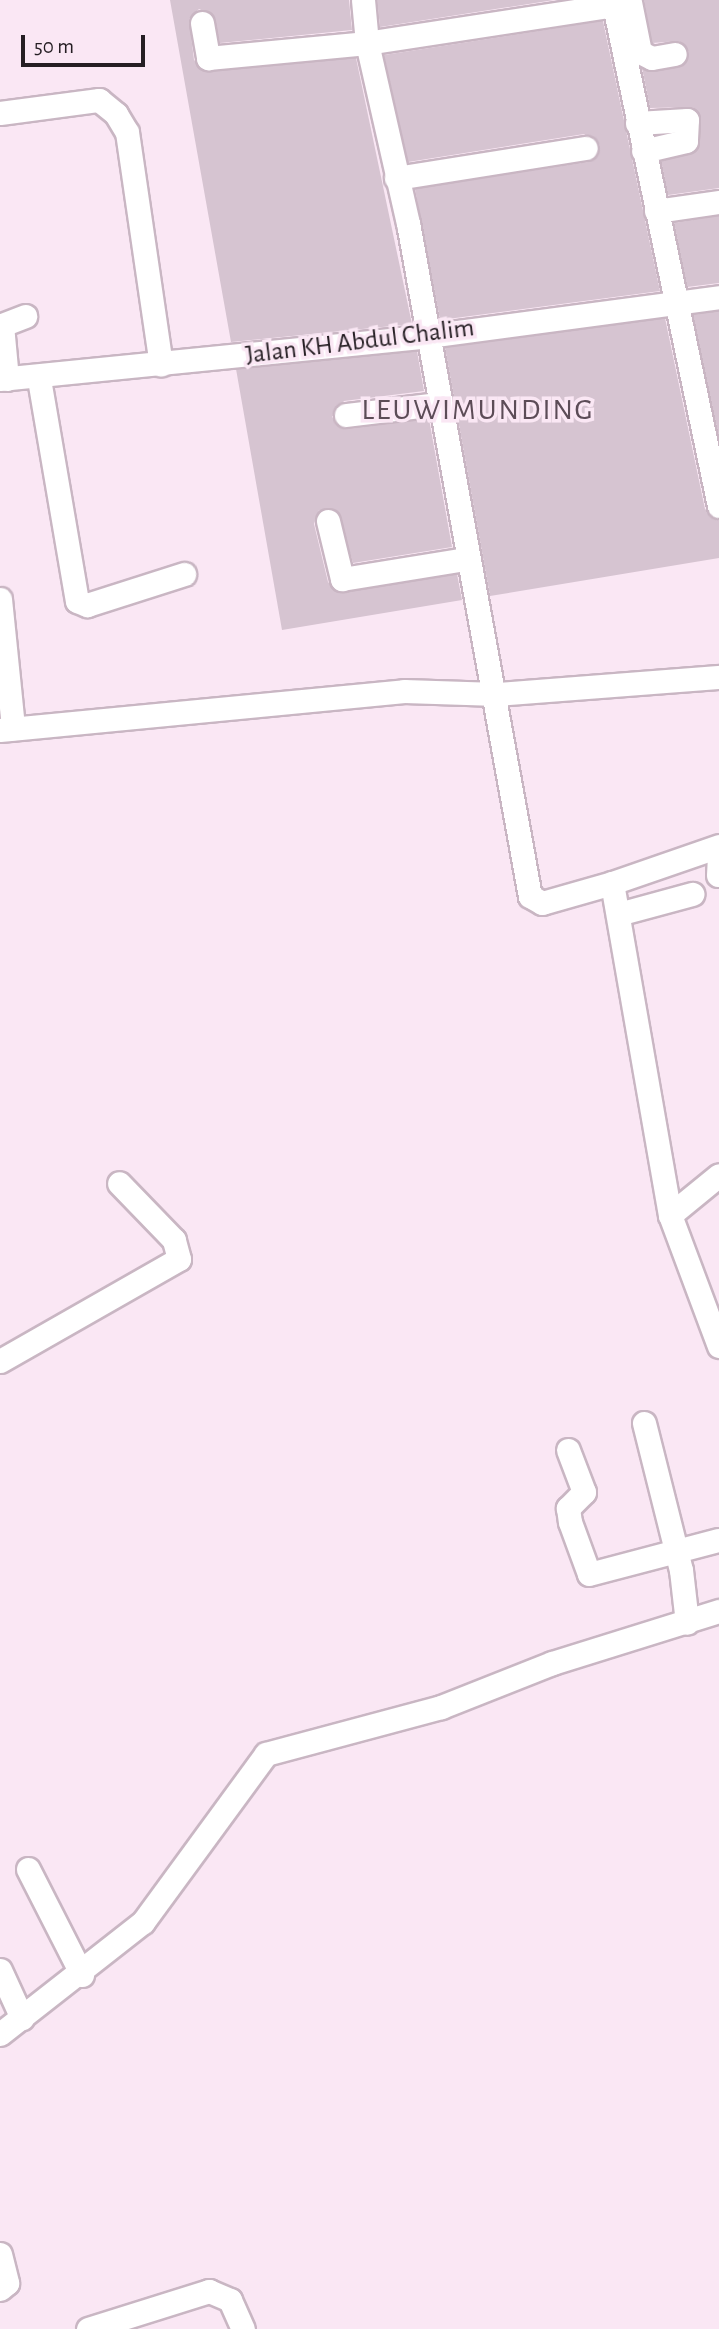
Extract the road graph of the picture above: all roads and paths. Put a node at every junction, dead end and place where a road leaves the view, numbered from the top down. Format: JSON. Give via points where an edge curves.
{"nodes":[{"id":1,"x":363,"y":0,"type":"edge"},
{"id":2,"x":629,"y":3,"type":"edge"},
{"id":3,"x":202,"y":23,"type":"dead end"},
{"id":4,"x":367,"y":43,"type":"junction"},
{"id":5,"x":675,"y":54,"type":"dead end"},
{"id":6,"x":0,"y":113,"type":"edge"},
{"id":7,"x":637,"y":123,"type":"junction"},
{"id":8,"x":586,"y":148,"type":"dead end"},
{"id":9,"x":643,"y":151,"type":"junction"},
{"id":10,"x":396,"y":178,"type":"junction"},
{"id":11,"x":719,"y":202,"type":"edge"},
{"id":12,"x":656,"y":211,"type":"junction"},
{"id":13,"x":719,"y":297,"type":"edge"},
{"id":14,"x":676,"y":301,"type":"junction"},
{"id":15,"x":25,"y":316,"type":"dead end"},
{"id":16,"x":428,"y":336,"type":"junction"},
{"id":17,"x":161,"y":365,"type":"junction"},
{"id":18,"x":4,"y":379,"type":"edge"},
{"id":19,"x":39,"y":379,"type":"junction"},
{"id":20,"x":437,"y":404,"type":"junction"},
{"id":21,"x":346,"y":415,"type":"dead end"},
{"id":22,"x":719,"y":506,"type":"edge"},
{"id":23,"x":328,"y":521,"type":"dead end"},
{"id":24,"x":465,"y":559,"type":"junction"},
{"id":25,"x":184,"y":574,"type":"dead end"},
{"id":26,"x":0,"y":599,"type":"edge"},
{"id":27,"x":719,"y":677,"type":"edge"},
{"id":28,"x":497,"y":694,"type":"junction"},
{"id":29,"x":6,"y":729,"type":"edge"},
{"id":30,"x":719,"y":846,"type":"edge"},
{"id":31,"x":719,"y":856,"type":"edge"},
{"id":32,"x":718,"y":874,"type":"edge"},
{"id":33,"x":612,"y":883,"type":"junction"},
{"id":34,"x":692,"y":894,"type":"dead end"},
{"id":35,"x":623,"y":923,"type":"junction"},
{"id":36,"x":719,"y":1175,"type":"edge"},
{"id":37,"x":120,"y":1183,"type":"dead end"},
{"id":38,"x":670,"y":1214,"type":"junction"},
{"id":39,"x":719,"y":1346,"type":"edge"},
{"id":40,"x":0,"y":1361,"type":"edge"},
{"id":41,"x":644,"y":1423,"type":"dead end"},
{"id":42,"x":568,"y":1450,"type":"dead end"},
{"id":43,"x":719,"y":1540,"type":"edge"},
{"id":44,"x":676,"y":1549,"type":"junction"},
{"id":45,"x":719,"y":1611,"type":"edge"},
{"id":46,"x":687,"y":1623,"type":"junction"},
{"id":47,"x":28,"y":1869,"type":"dead end"},
{"id":48,"x":0,"y":1970,"type":"edge"},
{"id":49,"x":82,"y":1975,"type":"junction"},
{"id":50,"x":22,"y":2018,"type":"junction"},
{"id":51,"x":0,"y":2034,"type":"edge"},
{"id":52,"x":0,"y":2254,"type":"edge"},
{"id":53,"x":0,"y":2289,"type":"edge"},
{"id":54,"x":88,"y":2329,"type":"edge"},
{"id":55,"x":243,"y":2329,"type":"edge"}],
"edges":[{"from":1,"to":4,"type":"street"},
{"from":2,"to":4,"type":"street"},
{"from":2,"to":5,"type":"street","via":[[640,52],[652,58]]},
{"from":2,"to":7,"type":"street"},
{"from":3,"to":4,"type":"street","via":[[208,58]]},
{"from":4,"to":10,"type":"street"},
{"from":6,"to":17,"type":"street","via":[[99,100],[116,114],[127,132]]},
{"from":7,"to":9,"type":"street"},
{"from":7,"to":9,"type":"street","via":[[687,120],[686,141]]},
{"from":8,"to":10,"type":"street"},
{"from":9,"to":12,"type":"street"},
{"from":10,"to":16,"type":"street"},
{"from":11,"to":12,"type":"street"},
{"from":12,"to":14,"type":"street"},
{"from":13,"to":14,"type":"street","name":"Jalan KH Abdul Chalim"},
{"from":14,"to":16,"type":"street","name":"Jalan KH Abdul Chalim"},
{"from":14,"to":22,"type":"street"},
{"from":15,"to":18,"type":"street","via":[[2,326]]},
{"from":16,"to":17,"type":"street","name":"Jalan KH Abdul Chalim"},
{"from":16,"to":20,"type":"street"},
{"from":17,"to":19,"type":"street","name":"Jalan KH Abdul Chalim"},
{"from":18,"to":19,"type":"street","name":"Jalan KH Abdul Chalim"},
{"from":19,"to":25,"type":"street","via":[[77,601],[87,605]]},
{"from":20,"to":21,"type":"street"},
{"from":20,"to":24,"type":"street"},
{"from":23,"to":24,"type":"street","via":[[342,579]]},
{"from":24,"to":28,"type":"street"},
{"from":26,"to":29,"type":"street"},
{"from":27,"to":28,"type":"street"},
{"from":28,"to":29,"type":"street","via":[[404,691],[234,712]]},
{"from":28,"to":33,"type":"street","via":[[508,799],[530,896],[542,903]]},
{"from":30,"to":33,"type":"street"},
{"from":31,"to":32,"type":"street"},
{"from":33,"to":35,"type":"street"},
{"from":34,"to":35,"type":"street"},
{"from":35,"to":38,"type":"street","via":[[635,1022]]},
{"from":36,"to":38,"type":"street"},
{"from":37,"to":40,"type":"street","via":[[174,1240],[179,1259]]},
{"from":38,"to":39,"type":"street"},
{"from":41,"to":44,"type":"street"},
{"from":42,"to":44,"type":"street","via":[[584,1492],[568,1508],[570,1522],[589,1574]]},
{"from":43,"to":44,"type":"street"},
{"from":44,"to":46,"type":"street"},
{"from":45,"to":46,"type":"street"},
{"from":46,"to":49,"type":"street","via":[[552,1663],[441,1707],[266,1754],[143,1922]]},
{"from":47,"to":49,"type":"street"},
{"from":48,"to":50,"type":"street"},
{"from":49,"to":50,"type":"street"},
{"from":50,"to":51,"type":"street"},
{"from":52,"to":53,"type":"street","via":[[6,2283]]},
{"from":54,"to":55,"type":"street","via":[[209,2291],[230,2300]]}]}
